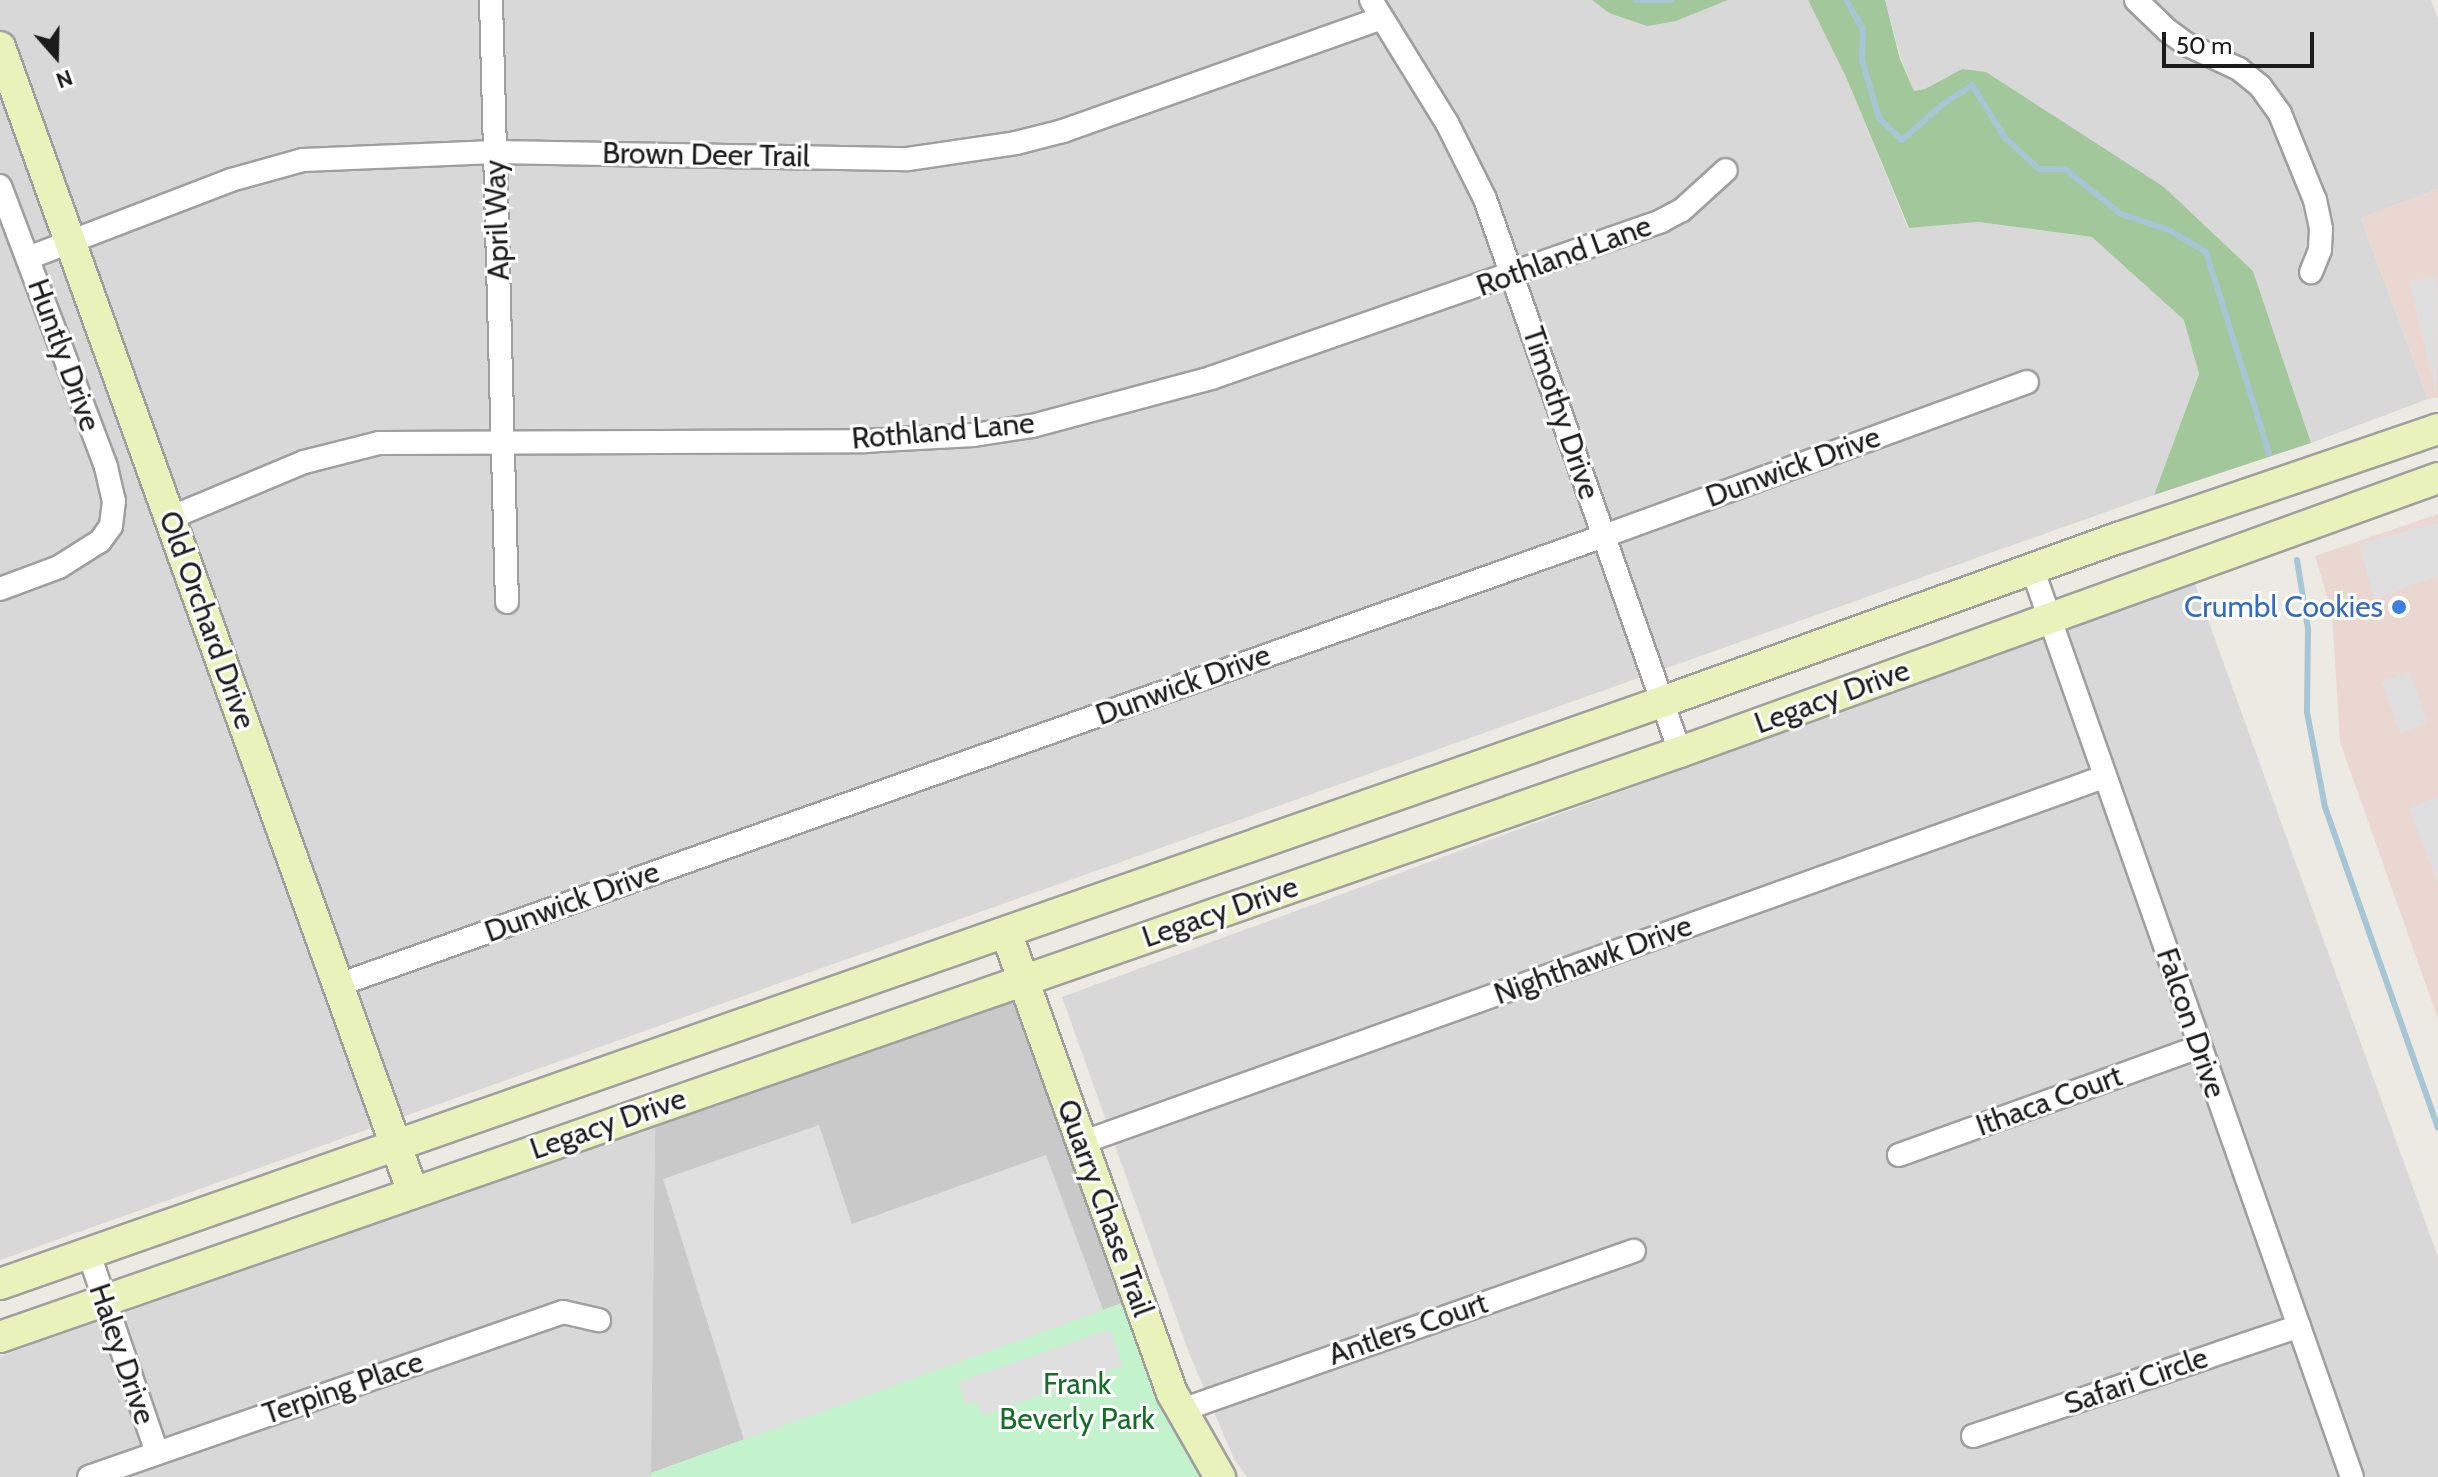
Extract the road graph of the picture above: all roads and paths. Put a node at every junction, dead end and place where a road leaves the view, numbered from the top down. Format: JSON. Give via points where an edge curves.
{"nodes":[{"id":1,"x":491,"y":0,"type":"edge"},
{"id":2,"x":2136,"y":0,"type":"edge"},
{"id":3,"x":1376,"y":9,"type":"edge"},
{"id":4,"x":0,"y":47,"type":"edge"},
{"id":5,"x":495,"y":152,"type":"junction"},
{"id":6,"x":1726,"y":170,"type":"dead end"},
{"id":7,"x":0,"y":186,"type":"edge"},
{"id":8,"x":69,"y":239,"type":"junction"},
{"id":9,"x":28,"y":258,"type":"junction"},
{"id":10,"x":2311,"y":272,"type":"dead end"},
{"id":11,"x":1512,"y":276,"type":"junction"},
{"id":12,"x":2027,"y":382,"type":"dead end"},
{"id":13,"x":2438,"y":429,"type":"edge"},
{"id":14,"x":503,"y":440,"type":"junction"},
{"id":15,"x":2438,"y":478,"type":"edge"},
{"id":16,"x":170,"y":518,"type":"junction"},
{"id":17,"x":1604,"y":536,"type":"junction"},
{"id":18,"x":2032,"y":568,"type":"junction"},
{"id":19,"x":0,"y":589,"type":"edge"},
{"id":20,"x":507,"y":602,"type":"dead end"},
{"id":21,"x":2048,"y":618,"type":"junction"},
{"id":22,"x":1662,"y":702,"type":"junction"},
{"id":23,"x":1680,"y":752,"type":"junction"},
{"id":24,"x":2104,"y":777,"type":"junction"},
{"id":25,"x":1006,"y":932,"type":"junction"},
{"id":26,"x":1023,"y":980,"type":"junction"},
{"id":27,"x":338,"y":985,"type":"junction"},
{"id":28,"x":2199,"y":1047,"type":"junction"},
{"id":29,"x":1081,"y":1143,"type":"junction"},
{"id":30,"x":395,"y":1144,"type":"junction"},
{"id":31,"x":1899,"y":1155,"type":"dead end"},
{"id":32,"x":413,"y":1193,"type":"junction"},
{"id":33,"x":1634,"y":1251,"type":"dead end"},
{"id":34,"x":89,"y":1254,"type":"junction"},
{"id":35,"x":0,"y":1284,"type":"edge"},
{"id":36,"x":103,"y":1301,"type":"junction"},
{"id":37,"x":599,"y":1320,"type":"dead end"},
{"id":38,"x":2299,"y":1326,"type":"junction"},
{"id":39,"x":0,"y":1337,"type":"edge"},
{"id":40,"x":1182,"y":1410,"type":"junction"},
{"id":41,"x":1973,"y":1436,"type":"dead end"},
{"id":42,"x":157,"y":1453,"type":"junction"},
{"id":43,"x":89,"y":1477,"type":"edge"},
{"id":44,"x":1220,"y":1477,"type":"edge"},
{"id":45,"x":2352,"y":1477,"type":"edge"}],
"edges":[{"from":1,"to":5,"type":"street","name":"April Way"},
{"from":2,"to":10,"type":"street","via":[[2188,45],[2239,69],[2260,86],[2280,114],[2315,200],[2321,229]]},
{"from":3,"to":5,"type":"street","name":"Brown Deer Trail","via":[[1063,131],[1016,143],[908,159]]},
{"from":3,"to":11,"type":"street","name":"Timothy Drive","via":[[1470,165]]},
{"from":4,"to":8,"type":"main road","name":"Old Orchard Drive"},
{"from":5,"to":8,"type":"street","name":"Brown Deer Trail","via":[[303,160],[231,180]]},
{"from":5,"to":14,"type":"street","name":"April Way"},
{"from":6,"to":11,"type":"street","name":"Rothland Lane","via":[[1682,210]]},
{"from":7,"to":9,"type":"street","name":"Huntly Drive"},
{"from":8,"to":9,"type":"street","name":"Brown Deer Trail"},
{"from":8,"to":16,"type":"main road","name":"Old Orchard Drive"},
{"from":9,"to":19,"type":"street","name":"Huntly Drive","via":[[114,501],[111,526],[100,541],[59,567]]},
{"from":11,"to":14,"type":"street","name":"Rothland Lane","via":[[1211,378],[1032,426],[865,441]]},
{"from":11,"to":17,"type":"street","name":"Timothy Drive"},
{"from":12,"to":17,"type":"street","name":"Dunwick Drive"},
{"from":13,"to":18,"type":"main road","name":"Legacy Drive"},
{"from":14,"to":16,"type":"street","name":"Rothland Lane","via":[[379,443],[336,452]]},
{"from":14,"to":20,"type":"street","name":"April Way"},
{"from":15,"to":21,"type":"main road","name":"Legacy Drive"},
{"from":16,"to":27,"type":"main road","name":"Old Orchard Drive"},
{"from":17,"to":22,"type":"street","name":"Timothy Drive"},
{"from":17,"to":27,"type":"street","name":"Dunwick Drive"},
{"from":18,"to":21,"type":"street","name":"Falcon Drive"},
{"from":18,"to":22,"type":"main road","name":"Legacy Drive"},
{"from":21,"to":23,"type":"main road","name":"Legacy Drive"},
{"from":21,"to":24,"type":"street","name":"Falcon Drive"},
{"from":22,"to":23,"type":"street","name":"Timothy Drive"},
{"from":22,"to":25,"type":"main road","name":"Legacy Drive"},
{"from":23,"to":26,"type":"main road","name":"Legacy Drive"},
{"from":24,"to":28,"type":"street","name":"Falcon Drive"},
{"from":24,"to":29,"type":"street","name":"Nighthawk Drive"},
{"from":25,"to":26,"type":"main road","name":"Quarry Chase Trail"},
{"from":25,"to":30,"type":"main road","name":"Legacy Drive"},
{"from":26,"to":29,"type":"main road","name":"Quarry Chase Trail"},
{"from":26,"to":32,"type":"main road","name":"Legacy Drive"},
{"from":27,"to":30,"type":"main road","name":"Old Orchard Drive"},
{"from":28,"to":31,"type":"street","name":"Ithaca Court"},
{"from":28,"to":38,"type":"street","name":"Falcon Drive"},
{"from":29,"to":40,"type":"main road","name":"Quarry Chase Trail"},
{"from":30,"to":32,"type":"main road","name":"Old Orchard Drive"},
{"from":30,"to":34,"type":"main road","name":"Legacy Drive"},
{"from":32,"to":36,"type":"main road","name":"Legacy Drive"},
{"from":33,"to":40,"type":"street","name":"Antlers Court"},
{"from":34,"to":35,"type":"main road","name":"Legacy Drive"},
{"from":34,"to":36,"type":"street","name":"Haley Drive"},
{"from":36,"to":39,"type":"main road","name":"Legacy Drive"},
{"from":36,"to":42,"type":"street","name":"Haley Drive"},
{"from":37,"to":42,"type":"street","name":"Terping Place","via":[[563,1312]]},
{"from":38,"to":41,"type":"street","name":"Safari Circle"},
{"from":38,"to":45,"type":"street","name":"Falcon Drive"},
{"from":40,"to":44,"type":"main road","name":"Quarry Chase Trail"},
{"from":42,"to":43,"type":"street","name":"Terping Place"}]}
